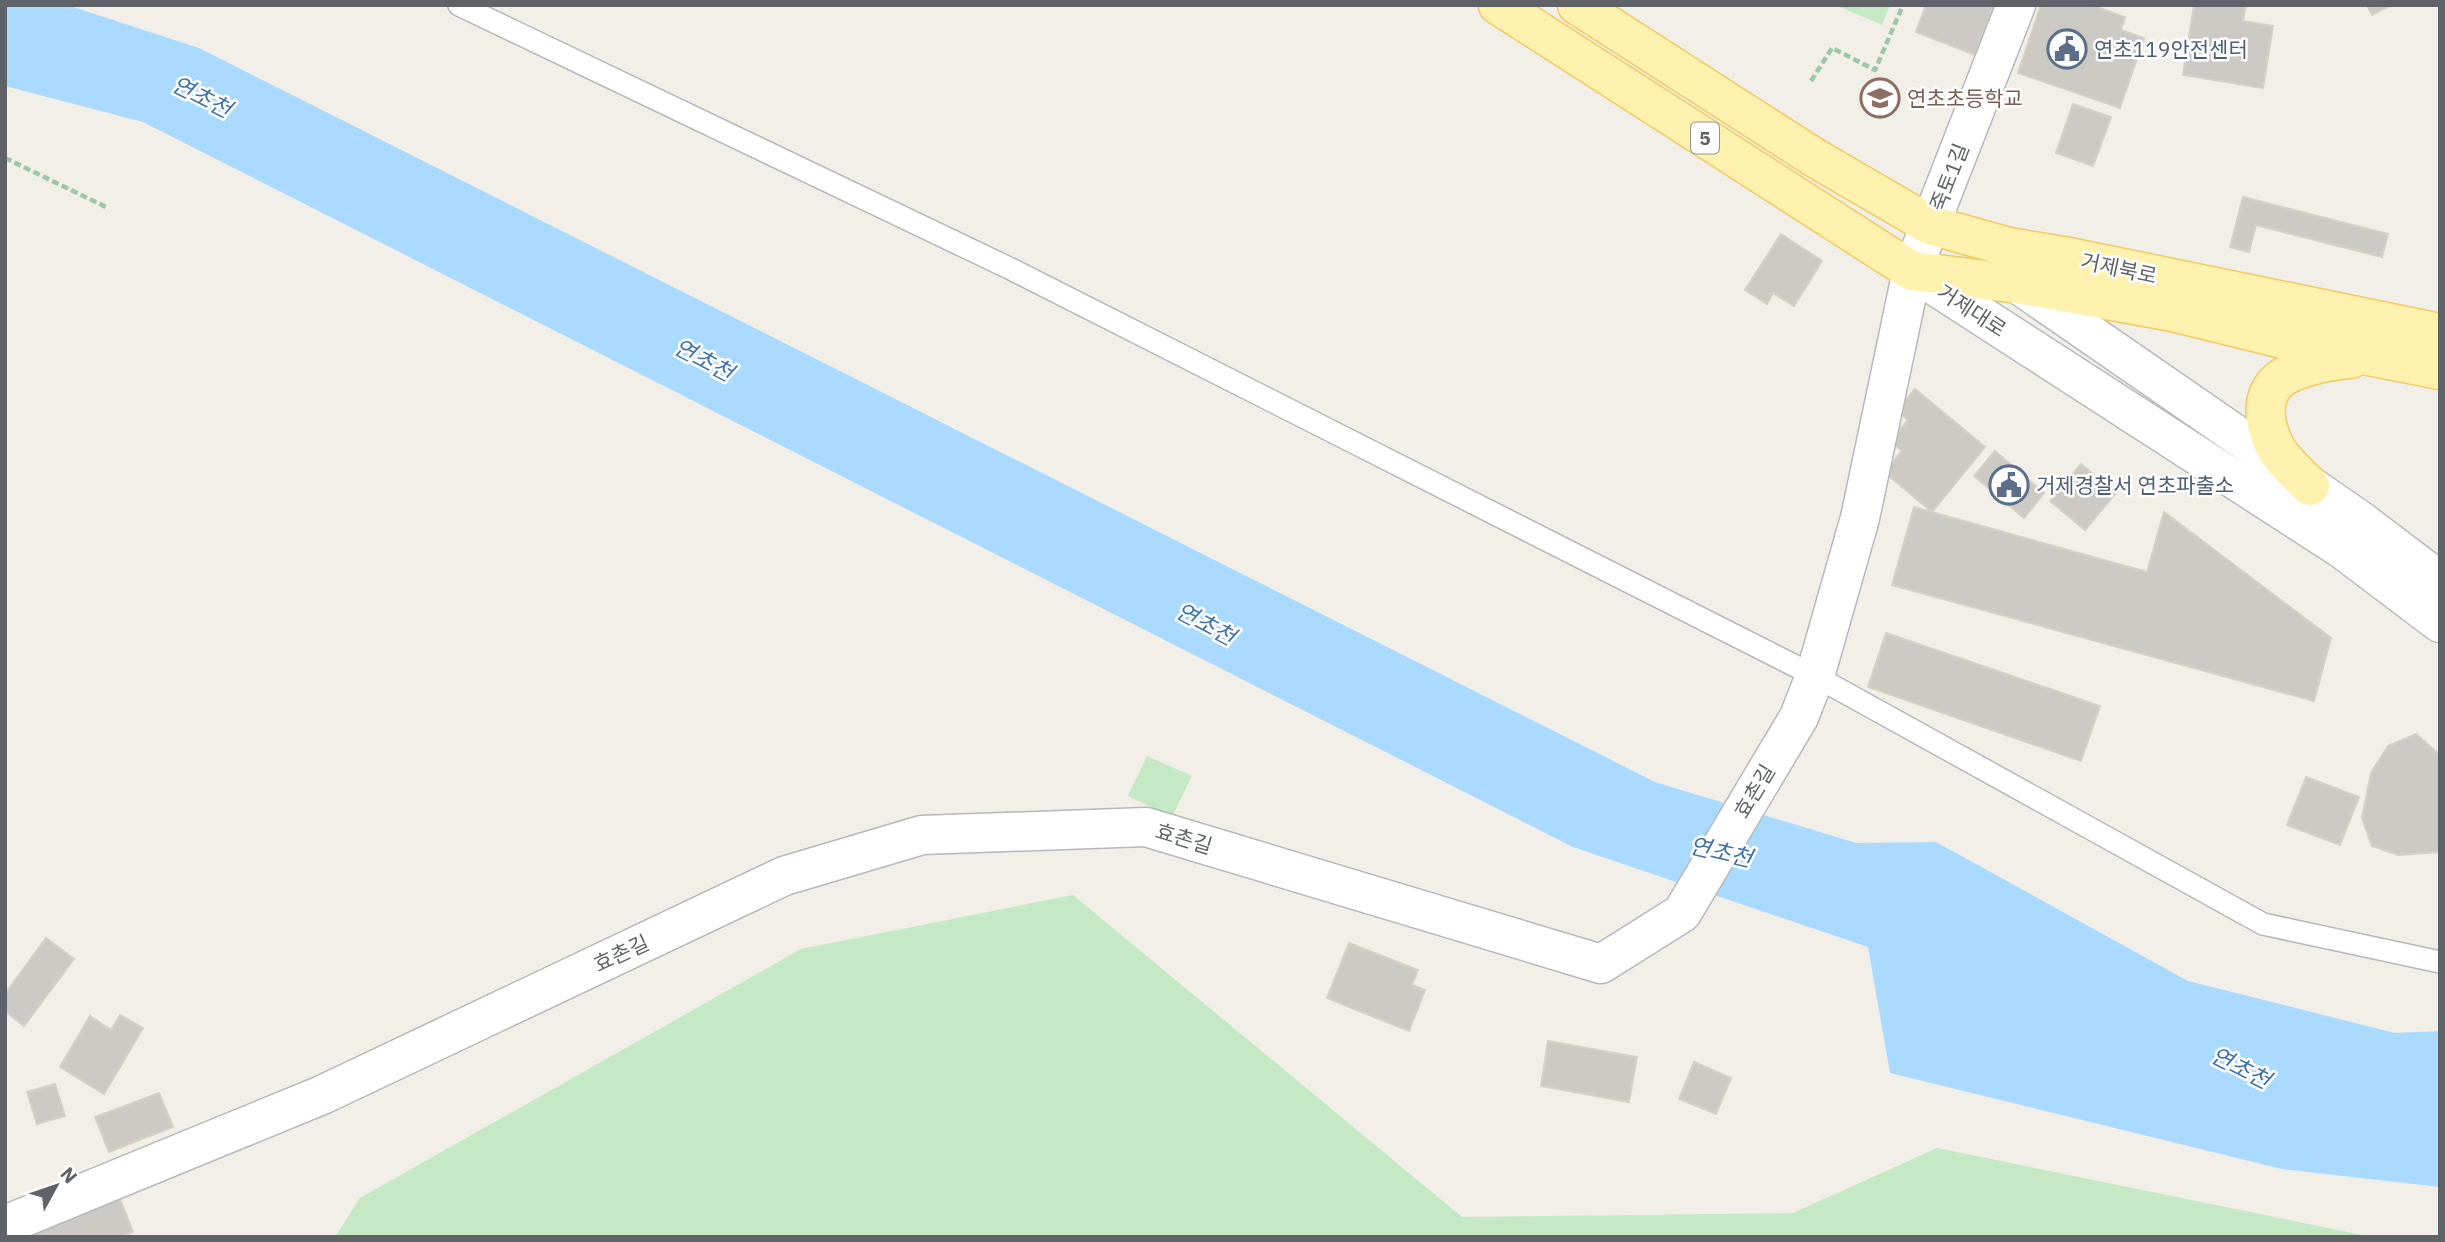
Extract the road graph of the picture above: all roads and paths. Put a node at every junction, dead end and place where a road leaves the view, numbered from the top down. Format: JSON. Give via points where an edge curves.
{"nodes":[{"id":1,"x":459,"y":5,"type":"edge"},
{"id":2,"x":1498,"y":5,"type":"edge"},
{"id":3,"x":1577,"y":5,"type":"edge"},
{"id":4,"x":1903,"y":5,"type":"edge"},
{"id":5,"x":2016,"y":5,"type":"edge"},
{"id":6,"x":1811,"y":81,"type":"dead end"},
{"id":7,"x":5,"y":158,"type":"edge"},
{"id":8,"x":106,"y":207,"type":"dead end"},
{"id":9,"x":1930,"y":225,"type":"junction"},
{"id":10,"x":1912,"y":271,"type":"junction"},
{"id":11,"x":2018,"y":284,"type":"junction"},
{"id":12,"x":2440,"y":333,"type":"edge"},
{"id":13,"x":2376,"y":358,"type":"junction"},
{"id":14,"x":2440,"y":370,"type":"edge"},
{"id":15,"x":2310,"y":486,"type":"junction"},
{"id":16,"x":2440,"y":581,"type":"edge"},
{"id":17,"x":2440,"y":624,"type":"edge"},
{"id":18,"x":1815,"y":676,"type":"junction"},
{"id":19,"x":2440,"y":962,"type":"edge"},
{"id":20,"x":5,"y":1225,"type":"edge"}],
"edges":[{"from":1,"to":18,"type":"lane","via":[[1009,268]]},
{"from":2,"to":10,"type":"main road","name":"거제대로","number":"5"},
{"from":3,"to":9,"type":"main road","name":"거제북로","number":"5","via":[[1815,158]]},
{"from":4,"to":6,"type":"path","via":[[1875,70],[1832,48]]},
{"from":5,"to":9,"type":"street","name":"죽토1길"},
{"from":7,"to":8,"type":"path"},
{"from":9,"to":10,"type":"street","name":"죽토1길"},
{"from":9,"to":11,"type":"street"},
{"from":9,"to":12,"type":"main road","name":"거제북로","via":[[2009,247]]},
{"from":10,"to":11,"type":"main road","name":"거제북로"},
{"from":10,"to":17,"type":"street","name":"거제대로","via":[[2342,549]]},
{"from":10,"to":18,"type":"street","name":"효촌길","via":[[1860,518]]},
{"from":11,"to":13,"type":"main road","name":"거제북로","via":[[2173,312]]},
{"from":11,"to":15,"type":"street"},
{"from":13,"to":14,"type":"main road","name":"거제북로"},
{"from":13,"to":15,"type":"main road","via":[[2333,360],[2292,373],[2274,386],[2265,412],[2268,432],[2278,452]]},
{"from":15,"to":16,"type":"street"},
{"from":18,"to":19,"type":"lane","via":[[2263,924]]},
{"from":18,"to":20,"type":"street","name":"효촌길","via":[[1799,717],[1682,913],[1601,964],[1146,827],[922,835],[783,876],[322,1095]]}]}
